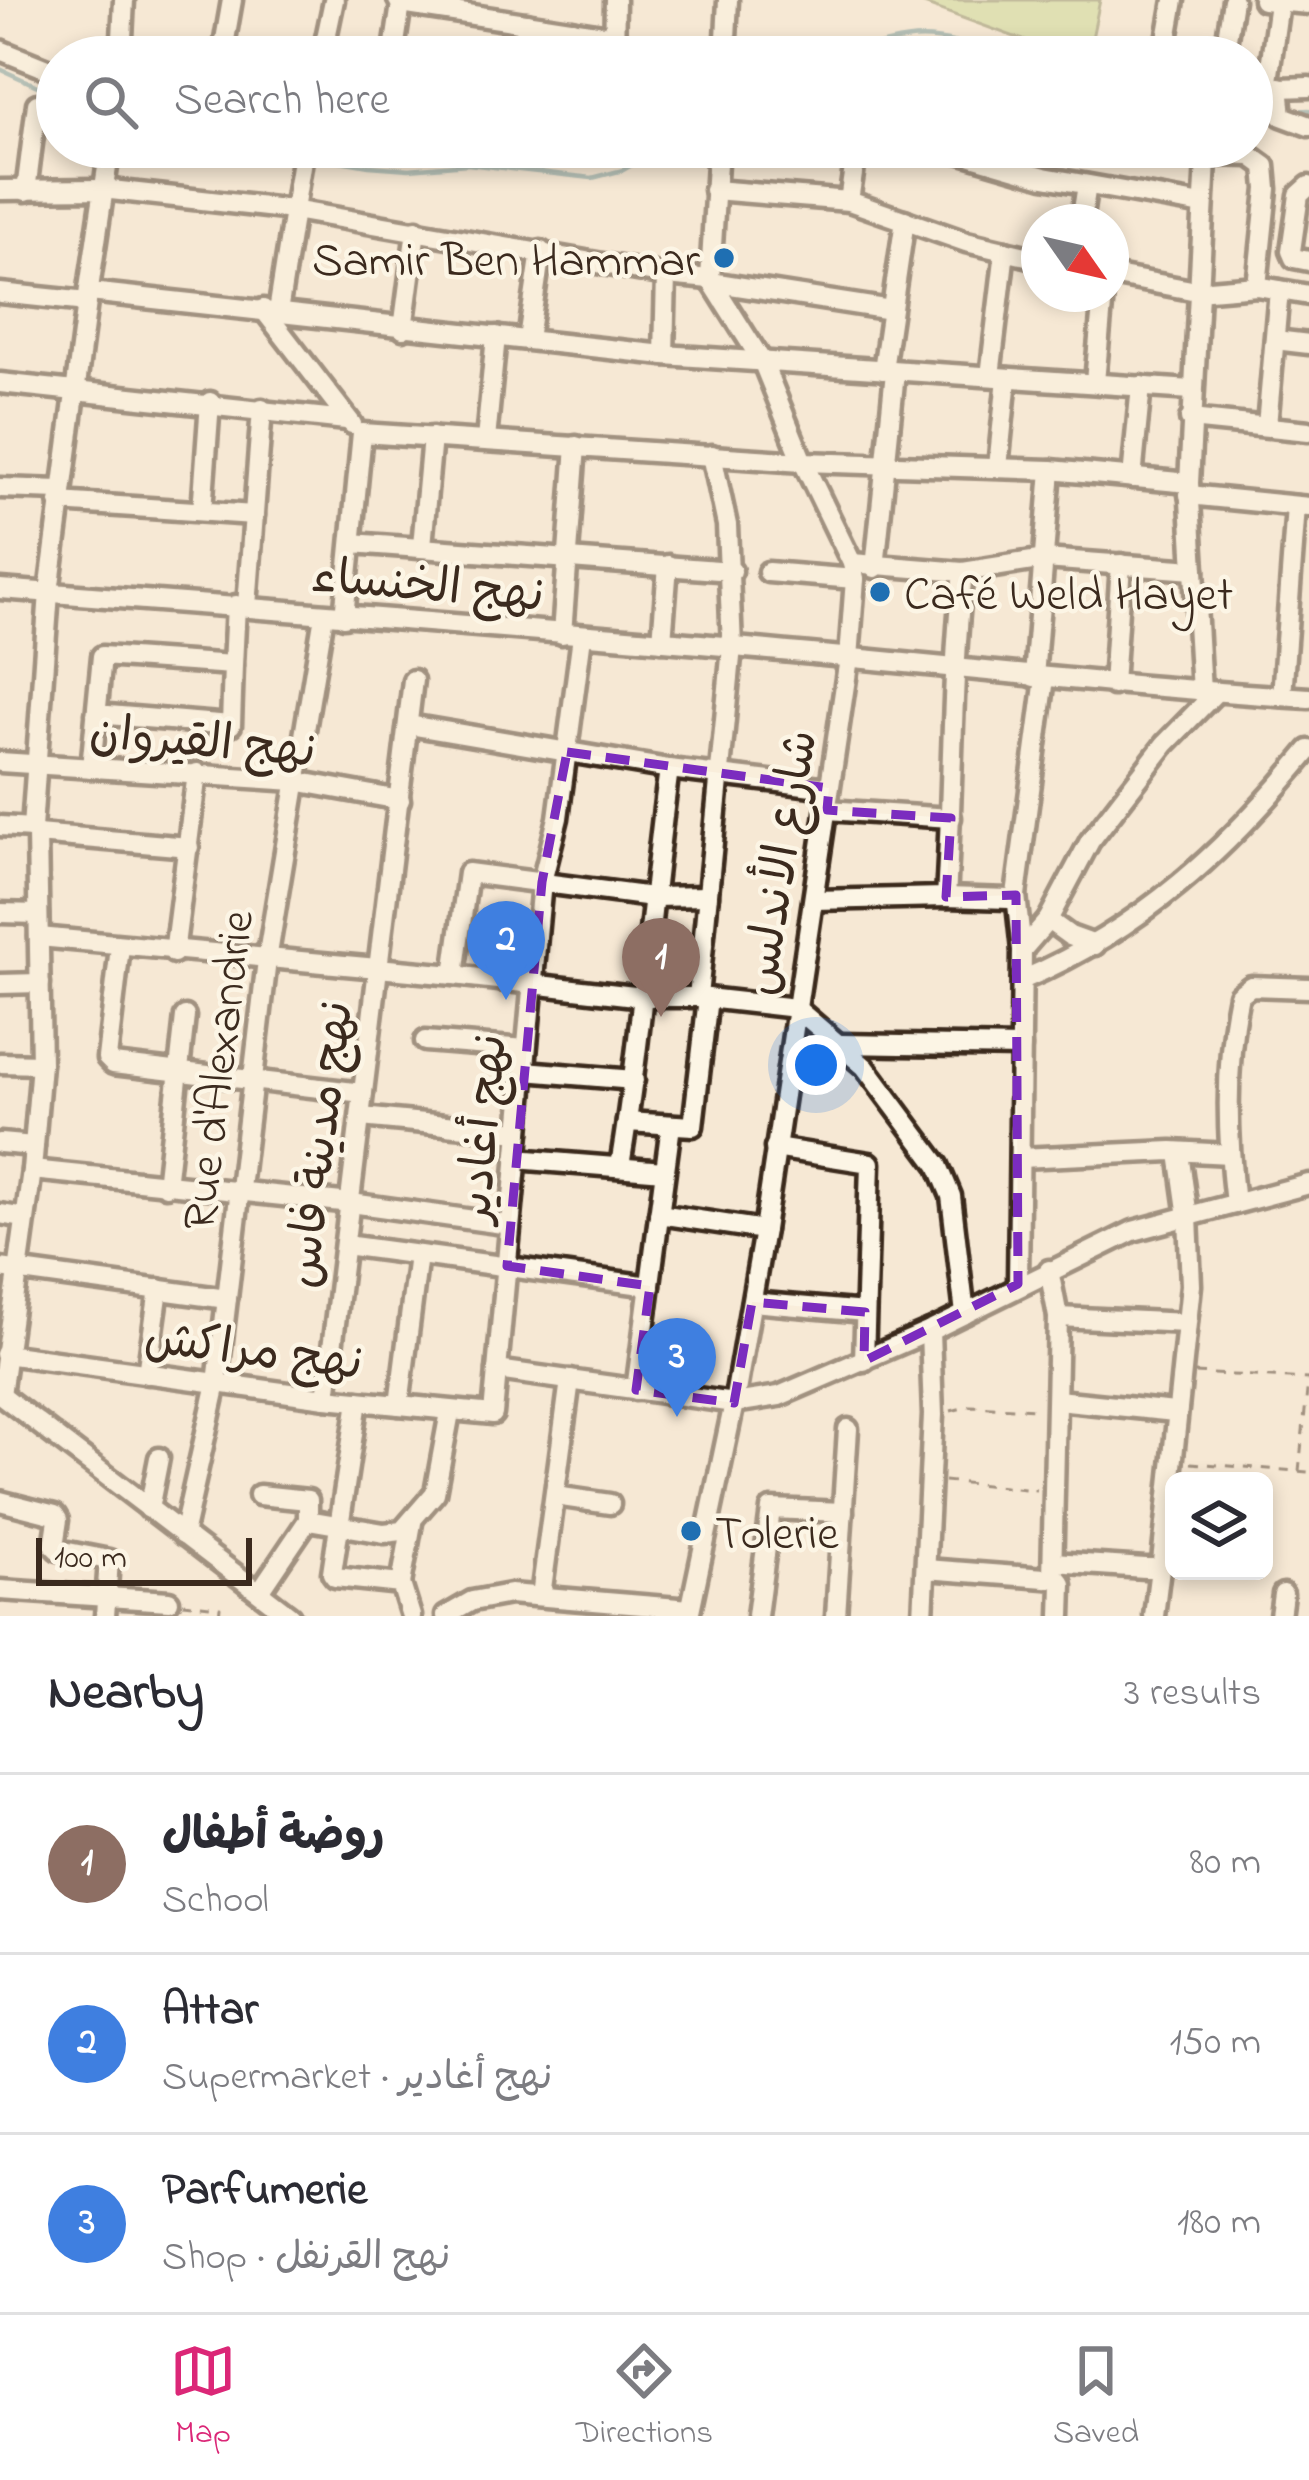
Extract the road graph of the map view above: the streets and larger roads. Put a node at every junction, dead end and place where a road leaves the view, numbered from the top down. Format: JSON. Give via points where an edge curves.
{"nodes":[{"id":1,"x":124,"y":0,"type":"edge"},
{"id":2,"x":232,"y":0,"type":"edge"},
{"id":3,"x":334,"y":0,"type":"edge"},
{"id":4,"x":615,"y":0,"type":"edge"},
{"id":5,"x":728,"y":0,"type":"edge"},
{"id":6,"x":1174,"y":0,"type":"edge"},
{"id":7,"x":1233,"y":0,"type":"edge"},
{"id":8,"x":400,"y":2,"type":"edge"},
{"id":9,"x":1288,"y":2,"type":"edge"},
{"id":10,"x":527,"y":23,"type":"junction"},
{"id":11,"x":573,"y":30,"type":"junction"},
{"id":12,"x":122,"y":36,"type":"edge"},
{"id":13,"x":226,"y":36,"type":"edge"},
{"id":14,"x":326,"y":36,"type":"edge"},
{"id":15,"x":396,"y":36,"type":"edge"},
{"id":16,"x":525,"y":36,"type":"edge"},
{"id":17,"x":572,"y":36,"type":"edge"},
{"id":18,"x":588,"y":36,"type":"edge"},
{"id":19,"x":615,"y":36,"type":"edge"},
{"id":20,"x":726,"y":36,"type":"edge"},
{"id":21,"x":1168,"y":36,"type":"edge"},
{"id":22,"x":1227,"y":36,"type":"edge"},
{"id":23,"x":0,"y":50,"type":"edge"},
{"id":24,"x":36,"y":65,"type":"edge"},
{"id":25,"x":1309,"y":87,"type":"edge"},
{"id":26,"x":1273,"y":88,"type":"edge"},
{"id":27,"x":1273,"y":94,"type":"edge"},
{"id":28,"x":1273,"y":96,"type":"edge"},
{"id":29,"x":36,"y":112,"type":"edge"},
{"id":30,"x":1309,"y":126,"type":"edge"},
{"id":31,"x":106,"y":168,"type":"edge"},
{"id":32,"x":301,"y":168,"type":"edge"},
{"id":33,"x":716,"y":168,"type":"edge"},
{"id":34,"x":854,"y":168,"type":"edge"},
{"id":35,"x":1009,"y":168,"type":"edge"},
{"id":36,"x":1208,"y":168,"type":"edge"},
{"id":37,"x":1264,"y":168,"type":"edge"},
{"id":38,"x":1087,"y":184,"type":"junction"},
{"id":39,"x":1309,"y":187,"type":"edge"},
{"id":40,"x":102,"y":189,"type":"junction"},
{"id":41,"x":0,"y":190,"type":"edge"},
{"id":42,"x":714,"y":190,"type":"junction"},
{"id":43,"x":26,"y":191,"type":"junction"},
{"id":44,"x":849,"y":202,"type":"junction"},
{"id":45,"x":1084,"y":204,"type":"edge"},
{"id":46,"x":1203,"y":205,"type":"junction"},
{"id":47,"x":293,"y":211,"type":"junction"},
{"id":48,"x":905,"y":220,"type":"junction"},
{"id":49,"x":416,"y":230,"type":"junction"},
{"id":50,"x":541,"y":251,"type":"junction"},
{"id":51,"x":1005,"y":251,"type":"junction"},
{"id":52,"x":1021,"y":255,"type":"edge"},
{"id":53,"x":1309,"y":261,"type":"edge"},
{"id":54,"x":666,"y":275,"type":"junction"},
{"id":55,"x":1129,"y":278,"type":"edge"},
{"id":56,"x":711,"y":280,"type":"junction"},
{"id":57,"x":1257,"y":286,"type":"junction"},
{"id":58,"x":1279,"y":290,"type":"junction"},
{"id":59,"x":1197,"y":291,"type":"junction"},
{"id":60,"x":0,"y":293,"type":"edge"},
{"id":61,"x":1309,"y":296,"type":"edge"},
{"id":62,"x":88,"y":297,"type":"junction"},
{"id":63,"x":891,"y":310,"type":"junction"},
{"id":64,"x":270,"y":311,"type":"junction"},
{"id":65,"x":1101,"y":312,"type":"edge"},
{"id":66,"x":403,"y":329,"type":"junction"},
{"id":67,"x":496,"y":336,"type":"junction"},
{"id":68,"x":528,"y":339,"type":"junction"},
{"id":69,"x":1276,"y":340,"type":"junction"},
{"id":70,"x":1309,"y":344,"type":"edge"},
{"id":71,"x":664,"y":356,"type":"junction"},
{"id":72,"x":763,"y":363,"type":"junction"},
{"id":73,"x":889,"y":371,"type":"junction"},
{"id":74,"x":999,"y":377,"type":"junction"},
{"id":75,"x":0,"y":382,"type":"edge"},
{"id":76,"x":1095,"y":382,"type":"junction"},
{"id":77,"x":1142,"y":386,"type":"junction"},
{"id":78,"x":76,"y":389,"type":"junction"},
{"id":79,"x":1192,"y":390,"type":"junction"},
{"id":80,"x":210,"y":403,"type":"junction"},
{"id":81,"x":262,"y":409,"type":"junction"},
{"id":82,"x":1190,"y":418,"type":"junction"},
{"id":83,"x":346,"y":420,"type":"junction"},
{"id":84,"x":1267,"y":426,"type":"junction"},
{"id":85,"x":1309,"y":431,"type":"edge"},
{"id":86,"x":362,"y":433,"type":"junction"},
{"id":87,"x":431,"y":437,"type":"junction"},
{"id":88,"x":486,"y":440,"type":"junction"},
{"id":89,"x":576,"y":446,"type":"junction"},
{"id":90,"x":712,"y":455,"type":"junction"},
{"id":91,"x":803,"y":462,"type":"junction"},
{"id":92,"x":883,"y":464,"type":"junction"},
{"id":93,"x":998,"y":467,"type":"junction"},
{"id":94,"x":1051,"y":470,"type":"junction"},
{"id":95,"x":1132,"y":478,"type":"junction"},
{"id":96,"x":0,"y":488,"type":"edge"},
{"id":97,"x":1189,"y":489,"type":"junction"},
{"id":98,"x":60,"y":496,"type":"junction"},
{"id":99,"x":1302,"y":507,"type":"edge"},
{"id":100,"x":202,"y":512,"type":"junction"},
{"id":101,"x":254,"y":515,"type":"junction"},
{"id":102,"x":352,"y":542,"type":"junction"},
{"id":103,"x":422,"y":546,"type":"junction"},
{"id":104,"x":567,"y":558,"type":"junction"},
{"id":105,"x":1045,"y":559,"type":"junction"},
{"id":106,"x":1120,"y":564,"type":"junction"},
{"id":107,"x":668,"y":565,"type":"junction"},
{"id":108,"x":875,"y":568,"type":"junction"},
{"id":109,"x":1194,"y":570,"type":"junction"},
{"id":110,"x":732,"y":571,"type":"junction"},
{"id":111,"x":854,"y":571,"type":"junction"},
{"id":112,"x":768,"y":572,"type":"dead end"},
{"id":113,"x":963,"y":572,"type":"junction"},
{"id":114,"x":0,"y":589,"type":"edge"},
{"id":115,"x":49,"y":592,"type":"junction"},
{"id":116,"x":242,"y":606,"type":"junction"},
{"id":117,"x":323,"y":614,"type":"junction"},
{"id":118,"x":344,"y":617,"type":"junction"},
{"id":119,"x":572,"y":635,"type":"junction"},
{"id":120,"x":662,"y":641,"type":"junction"},
{"id":121,"x":732,"y":647,"type":"junction"},
{"id":122,"x":849,"y":658,"type":"junction"},
{"id":123,"x":233,"y":665,"type":"junction"},
{"id":124,"x":952,"y":670,"type":"junction"},
{"id":125,"x":1040,"y":678,"type":"junction"},
{"id":126,"x":413,"y":680,"type":"dead end"},
{"id":127,"x":1113,"y":685,"type":"junction"},
{"id":128,"x":1209,"y":692,"type":"junction"},
{"id":129,"x":1282,"y":696,"type":"junction"},
{"id":130,"x":1309,"y":698,"type":"edge"},
{"id":131,"x":96,"y":714,"type":"junction"},
{"id":132,"x":409,"y":725,"type":"junction"},
{"id":133,"x":1309,"y":750,"type":"edge"},
{"id":134,"x":567,"y":752,"type":"junction"},
{"id":135,"x":0,"y":763,"type":"edge"},
{"id":136,"x":35,"y":765,"type":"junction"},
{"id":137,"x":91,"y":768,"type":"junction"},
{"id":138,"x":669,"y":769,"type":"junction"},
{"id":139,"x":721,"y":772,"type":"junction"},
{"id":140,"x":197,"y":773,"type":"junction"},
{"id":141,"x":295,"y":782,"type":"junction"},
{"id":142,"x":829,"y":788,"type":"junction"},
{"id":143,"x":400,"y":800,"type":"junction"},
{"id":144,"x":827,"y":810,"type":"junction"},
{"id":145,"x":951,"y":818,"type":"junction"},
{"id":146,"x":0,"y":826,"type":"edge"},
{"id":147,"x":34,"y":831,"type":"junction"},
{"id":148,"x":189,"y":847,"type":"junction"},
{"id":149,"x":542,"y":882,"type":"junction"},
{"id":150,"x":1016,"y":895,"type":"junction"},
{"id":151,"x":652,"y":896,"type":"junction"},
{"id":152,"x":708,"y":896,"type":"junction"},
{"id":153,"x":946,"y":897,"type":"junction"},
{"id":154,"x":814,"y":900,"type":"junction"},
{"id":155,"x":0,"y":913,"type":"edge"},
{"id":156,"x":38,"y":914,"type":"junction"},
{"id":157,"x":1048,"y":920,"type":"junction"},
{"id":158,"x":38,"y":937,"type":"junction"},
{"id":159,"x":1095,"y":945,"type":"junction"},
{"id":160,"x":121,"y":947,"type":"junction"},
{"id":161,"x":1022,"y":950,"type":"junction"},
{"id":162,"x":174,"y":952,"type":"junction"},
{"id":163,"x":267,"y":960,"type":"junction"},
{"id":164,"x":376,"y":970,"type":"junction"},
{"id":165,"x":454,"y":975,"type":"junction"},
{"id":166,"x":1022,"y":980,"type":"junction"},
{"id":167,"x":40,"y":983,"type":"junction"},
{"id":168,"x":532,"y":983,"type":"junction"},
{"id":169,"x":0,"y":984,"type":"edge"},
{"id":170,"x":1309,"y":988,"type":"edge"},
{"id":171,"x":643,"y":997,"type":"junction"},
{"id":172,"x":703,"y":998,"type":"junction"},
{"id":173,"x":796,"y":1008,"type":"junction"},
{"id":174,"x":185,"y":1016,"type":"dead end"},
{"id":175,"x":425,"y":1041,"type":"dead end"},
{"id":176,"x":841,"y":1044,"type":"junction"},
{"id":177,"x":1021,"y":1047,"type":"junction"},
{"id":178,"x":526,"y":1049,"type":"junction"},
{"id":179,"x":0,"y":1063,"type":"edge"},
{"id":180,"x":40,"y":1064,"type":"junction"},
{"id":181,"x":525,"y":1071,"type":"junction"},
{"id":182,"x":179,"y":1072,"type":"junction"},
{"id":183,"x":251,"y":1080,"type":"junction"},
{"id":184,"x":634,"y":1080,"type":"junction"},
{"id":185,"x":363,"y":1093,"type":"junction"},
{"id":186,"x":361,"y":1118,"type":"junction"},
{"id":187,"x":627,"y":1122,"type":"junction"},
{"id":188,"x":671,"y":1125,"type":"junction"},
{"id":189,"x":519,"y":1132,"type":"junction"},
{"id":190,"x":0,"y":1143,"type":"edge"},
{"id":191,"x":34,"y":1146,"type":"junction"},
{"id":192,"x":775,"y":1148,"type":"junction"},
{"id":193,"x":1179,"y":1153,"type":"junction"},
{"id":194,"x":1229,"y":1154,"type":"junction"},
{"id":195,"x":1020,"y":1158,"type":"junction"},
{"id":196,"x":516,"y":1159,"type":"junction"},
{"id":197,"x":620,"y":1166,"type":"junction"},
{"id":198,"x":32,"y":1170,"type":"junction"},
{"id":199,"x":664,"y":1171,"type":"junction"},
{"id":200,"x":1309,"y":1184,"type":"edge"},
{"id":201,"x":166,"y":1186,"type":"junction"},
{"id":202,"x":237,"y":1192,"type":"junction"},
{"id":203,"x":351,"y":1202,"type":"junction"},
{"id":204,"x":1235,"y":1204,"type":"junction"},
{"id":205,"x":0,"y":1214,"type":"edge"},
{"id":206,"x":659,"y":1214,"type":"junction"},
{"id":207,"x":1188,"y":1216,"type":"junction"},
{"id":208,"x":25,"y":1218,"type":"junction"},
{"id":209,"x":510,"y":1225,"type":"junction"},
{"id":210,"x":764,"y":1230,"type":"junction"},
{"id":211,"x":345,"y":1245,"type":"junction"},
{"id":212,"x":418,"y":1255,"type":"junction"},
{"id":213,"x":506,"y":1266,"type":"junction"},
{"id":214,"x":9,"y":1269,"type":"edge"},
{"id":215,"x":1048,"y":1270,"type":"junction"},
{"id":216,"x":1018,"y":1284,"type":"junction"},
{"id":217,"x":650,"y":1286,"type":"junction"},
{"id":218,"x":159,"y":1289,"type":"junction"},
{"id":219,"x":227,"y":1299,"type":"junction"},
{"id":220,"x":752,"y":1302,"type":"junction"},
{"id":221,"x":865,"y":1312,"type":"junction"},
{"id":222,"x":964,"y":1314,"type":"junction"},
{"id":223,"x":1058,"y":1317,"type":"junction"},
{"id":224,"x":1186,"y":1323,"type":"junction"},
{"id":225,"x":930,"y":1331,"type":"junction"},
{"id":226,"x":5,"y":1354,"type":"junction"},
{"id":227,"x":864,"y":1361,"type":"junction"},
{"id":228,"x":497,"y":1370,"type":"junction"},
{"id":229,"x":147,"y":1374,"type":"junction"},
{"id":230,"x":570,"y":1380,"type":"junction"},
{"id":231,"x":217,"y":1383,"type":"junction"},
{"id":232,"x":636,"y":1390,"type":"junction"},
{"id":233,"x":326,"y":1398,"type":"junction"},
{"id":234,"x":1,"y":1399,"type":"edge"},
{"id":235,"x":358,"y":1402,"type":"junction"},
{"id":236,"x":734,"y":1403,"type":"junction"},
{"id":237,"x":399,"y":1405,"type":"junction"},
{"id":238,"x":1057,"y":1405,"type":"junction"},
{"id":239,"x":450,"y":1412,"type":"junction"},
{"id":240,"x":1175,"y":1412,"type":"junction"},
{"id":241,"x":493,"y":1414,"type":"joint"},
{"id":242,"x":848,"y":1429,"type":"dead end"},
{"id":243,"x":159,"y":1458,"type":"dead end"},
{"id":244,"x":259,"y":1496,"type":"dead end"},
{"id":245,"x":555,"y":1496,"type":"junction"},
{"id":246,"x":0,"y":1501,"type":"edge"},
{"id":247,"x":610,"y":1504,"type":"dead end"},
{"id":248,"x":149,"y":1509,"type":"junction"},
{"id":249,"x":843,"y":1512,"type":"junction"},
{"id":250,"x":308,"y":1520,"type":"junction"},
{"id":251,"x":412,"y":1523,"type":"junction"},
{"id":252,"x":339,"y":1525,"type":"junction"},
{"id":253,"x":183,"y":1534,"type":"junction"},
{"id":254,"x":1160,"y":1568,"type":"junction"},
{"id":255,"x":926,"y":1569,"type":"junction"},
{"id":256,"x":1052,"y":1570,"type":"junction"},
{"id":257,"x":401,"y":1584,"type":"junction"},
{"id":258,"x":0,"y":1590,"type":"edge"},
{"id":259,"x":260,"y":1591,"type":"junction"},
{"id":260,"x":1283,"y":1594,"type":"dead end"},
{"id":261,"x":541,"y":1597,"type":"junction"},
{"id":262,"x":169,"y":1601,"type":"road end"},
{"id":263,"x":106,"y":1607,"type":"edge"},
{"id":264,"x":565,"y":1607,"type":"edge"},
{"id":265,"x":690,"y":1613,"type":"edge"},
{"id":266,"x":290,"y":1616,"type":"edge"},
{"id":267,"x":411,"y":1616,"type":"edge"},
{"id":268,"x":446,"y":1616,"type":"edge"},
{"id":269,"x":757,"y":1616,"type":"edge"},
{"id":270,"x":836,"y":1616,"type":"edge"},
{"id":271,"x":923,"y":1616,"type":"edge"},
{"id":272,"x":1061,"y":1616,"type":"edge"},
{"id":273,"x":1154,"y":1616,"type":"edge"},
{"id":274,"x":1280,"y":1616,"type":"edge"}],
"edges":[{"from":1,"to":12,"type":"street"},
{"from":2,"to":13,"type":"street"},
{"from":3,"to":14,"type":"street"},
{"from":4,"to":19,"type":"street"},
{"from":5,"to":20,"type":"street"},
{"from":6,"to":21,"type":"street"},
{"from":7,"to":22,"type":"street"},
{"from":8,"to":10,"type":"street"},
{"from":8,"to":15,"type":"street"},
{"from":9,"to":26,"type":"street"},
{"from":10,"to":11,"type":"street"},
{"from":10,"to":16,"type":"street"},
{"from":11,"to":17,"type":"street"},
{"from":11,"to":18,"type":"street"},
{"from":23,"to":24,"type":"street"},
{"from":25,"to":27,"type":"street"},
{"from":28,"to":30,"type":"street","via":[[1286,118]]},
{"from":29,"to":43,"type":"street"},
{"from":31,"to":40,"type":"street"},
{"from":32,"to":47,"type":"street"},
{"from":33,"to":42,"type":"street"},
{"from":34,"to":44,"type":"street"},
{"from":35,"to":38,"type":"street"},
{"from":36,"to":46,"type":"street"},
{"from":37,"to":57,"type":"street"},
{"from":38,"to":45,"type":"street"},
{"from":38,"to":46,"type":"street"},
{"from":39,"to":53,"type":"street","via":[[1299,195],[1292,251]]},
{"from":40,"to":43,"type":"street"},
{"from":40,"to":47,"type":"street"},
{"from":40,"to":62,"type":"street"},
{"from":41,"to":43,"type":"street"},
{"from":42,"to":44,"type":"street"},
{"from":42,"to":56,"type":"street"},
{"from":44,"to":48,"type":"street"},
{"from":46,"to":59,"type":"street"},
{"from":47,"to":49,"type":"street"},
{"from":47,"to":64,"type":"street"},
{"from":48,"to":51,"type":"street"},
{"from":48,"to":63,"type":"street"},
{"from":49,"to":50,"type":"street"},
{"from":49,"to":66,"type":"street"},
{"from":50,"to":54,"type":"street"},
{"from":50,"to":68,"type":"street"},
{"from":51,"to":52,"type":"street"},
{"from":51,"to":74,"type":"street"},
{"from":54,"to":56,"type":"street"},
{"from":54,"to":71,"type":"street"},
{"from":55,"to":59,"type":"street"},
{"from":56,"to":63,"type":"street"},
{"from":56,"to":72,"type":"street"},
{"from":57,"to":58,"type":"street"},
{"from":57,"to":59,"type":"street"},
{"from":58,"to":61,"type":"street"},
{"from":58,"to":69,"type":"street"},
{"from":59,"to":79,"type":"street"},
{"from":60,"to":62,"type":"street"},
{"from":62,"to":64,"type":"street"},
{"from":62,"to":78,"type":"street"},
{"from":63,"to":73,"type":"street"},
{"from":64,"to":66,"type":"street"},
{"from":64,"to":83,"type":"street"},
{"from":65,"to":76,"type":"street"},
{"from":66,"to":67,"type":"street"},
{"from":67,"to":68,"type":"street"},
{"from":67,"to":88,"type":"street"},
{"from":68,"to":71,"type":"street"},
{"from":69,"to":70,"type":"street"},
{"from":69,"to":84,"type":"street"},
{"from":71,"to":72,"type":"street"},
{"from":72,"to":73,"type":"street"},
{"from":72,"to":91,"type":"street"},
{"from":73,"to":74,"type":"street"},
{"from":73,"to":92,"type":"street"},
{"from":74,"to":76,"type":"street"},
{"from":74,"to":93,"type":"street"},
{"from":75,"to":78,"type":"street"},
{"from":76,"to":77,"type":"street"},
{"from":77,"to":79,"type":"street"},
{"from":77,"to":95,"type":"street"},
{"from":78,"to":80,"type":"street"},
{"from":78,"to":98,"type":"street"},
{"from":79,"to":82,"type":"street"},
{"from":80,"to":81,"type":"street"},
{"from":80,"to":100,"type":"street"},
{"from":81,"to":83,"type":"street"},
{"from":81,"to":101,"type":"street"},
{"from":82,"to":84,"type":"street"},
{"from":82,"to":97,"type":"street"},
{"from":83,"to":86,"type":"street"},
{"from":84,"to":85,"type":"street"},
{"from":86,"to":87,"type":"street"},
{"from":86,"to":102,"type":"street"},
{"from":87,"to":88,"type":"street"},
{"from":87,"to":103,"type":"street"},
{"from":88,"to":89,"type":"street"},
{"from":89,"to":90,"type":"street"},
{"from":89,"to":104,"type":"street","name":"نهج أغادير"},
{"from":90,"to":91,"type":"street"},
{"from":90,"to":110,"type":"street"},
{"from":91,"to":92,"type":"street"},
{"from":91,"to":111,"type":"street"},
{"from":92,"to":93,"type":"street"},
{"from":92,"to":108,"type":"street"},
{"from":93,"to":94,"type":"street"},
{"from":94,"to":95,"type":"street"},
{"from":94,"to":105,"type":"street"},
{"from":95,"to":97,"type":"street"},
{"from":96,"to":98,"type":"street"},
{"from":97,"to":99,"type":"street"},
{"from":97,"to":109,"type":"street"},
{"from":98,"to":100,"type":"street"},
{"from":98,"to":115,"type":"street"},
{"from":99,"to":129,"type":"street"},
{"from":100,"to":101,"type":"street"},
{"from":101,"to":116,"type":"street"},
{"from":102,"to":103,"type":"street"},
{"from":102,"to":118,"type":"street"},
{"from":103,"to":104,"type":"street"},
{"from":104,"to":107,"type":"street"},
{"from":104,"to":119,"type":"street","name":"نهج أغادير"},
{"from":105,"to":106,"type":"street"},
{"from":105,"to":113,"type":"street"},
{"from":105,"to":125,"type":"street"},
{"from":106,"to":109,"type":"street"},
{"from":106,"to":127,"type":"street"},
{"from":107,"to":110,"type":"street"},
{"from":107,"to":120,"type":"street"},
{"from":108,"to":111,"type":"street"},
{"from":108,"to":113,"type":"street"},
{"from":109,"to":128,"type":"street"},
{"from":110,"to":121,"type":"street"},
{"from":111,"to":112,"type":"street"},
{"from":111,"to":122,"type":"street","name":"شارع الأندلس"},
{"from":113,"to":124,"type":"street"},
{"from":114,"to":115,"type":"street","name":"نهج الخنساء"},
{"from":115,"to":116,"type":"street","name":"نهج الخنساء"},
{"from":115,"to":136,"type":"street"},
{"from":116,"to":117,"type":"street","name":"نهج الخنساء"},
{"from":116,"to":123,"type":"street"},
{"from":117,"to":118,"type":"street","name":"نهج الخنساء"},
{"from":117,"to":141,"type":"street","name":"Rue d'Alexandrie"},
{"from":118,"to":119,"type":"street","name":"نهج الخنساء"},
{"from":119,"to":120,"type":"street","name":"نهج الخنساء"},
{"from":119,"to":134,"type":"street","name":"نهج أغادير"},
{"from":120,"to":121,"type":"street","name":"نهج الخنساء"},
{"from":121,"to":122,"type":"street","name":"نهج الخنساء"},
{"from":121,"to":139,"type":"street"},
{"from":122,"to":124,"type":"street","name":"نهج الخنساء"},
{"from":122,"to":142,"type":"street","name":"شارع الأندلس"},
{"from":123,"to":131,"type":"street","via":[[102,656]]},
{"from":123,"to":131,"type":"street","via":[[231,725]]},
{"from":124,"to":125,"type":"street","name":"نهج الخنساء"},
{"from":124,"to":145,"type":"street"},
{"from":125,"to":127,"type":"street","name":"نهج الخنساء"},
{"from":125,"to":150,"type":"street"},
{"from":126,"to":132,"type":"street","name":"نهج مدينة فاس"},
{"from":127,"to":128,"type":"street","name":"نهج الخنساء"},
{"from":128,"to":129,"type":"street","name":"نهج الخنساء"},
{"from":128,"to":157,"type":"street","via":[[1090,841]]},
{"from":129,"to":130,"type":"street","name":"نهج الخنساء"},
{"from":131,"to":137,"type":"street"},
{"from":132,"to":134,"type":"street"},
{"from":132,"to":143,"type":"street","name":"نهج مدينة فاس"},
{"from":133,"to":159,"type":"street","via":[[1268,800],[1149,911]]},
{"from":134,"to":138,"type":"street"},
{"from":134,"to":149,"type":"street","name":"نهج أغادير"},
{"from":135,"to":136,"type":"street","name":"نهج القيروان"},
{"from":136,"to":137,"type":"street","name":"نهج القيروان"},
{"from":136,"to":147,"type":"street"},
{"from":137,"to":140,"type":"street","name":"نهج القيروان"},
{"from":138,"to":139,"type":"street"},
{"from":138,"to":151,"type":"street"},
{"from":139,"to":142,"type":"street"},
{"from":139,"to":152,"type":"street"},
{"from":140,"to":141,"type":"street","name":"نهج القيروان"},
{"from":140,"to":148,"type":"street"},
{"from":141,"to":143,"type":"street","name":"نهج القيروان"},
{"from":141,"to":163,"type":"street","name":"Rue d'Alexandrie"},
{"from":142,"to":144,"type":"street","name":"شارع الأندلس"},
{"from":143,"to":164,"type":"street","name":"نهج مدينة فاس"},
{"from":144,"to":145,"type":"street"},
{"from":144,"to":154,"type":"street","name":"شارع الأندلس"},
{"from":145,"to":153,"type":"street"},
{"from":146,"to":147,"type":"street"},
{"from":147,"to":148,"type":"street"},
{"from":147,"to":156,"type":"street"},
{"from":148,"to":162,"type":"street"},
{"from":149,"to":151,"type":"street"},
{"from":149,"to":165,"type":"street","via":[[466,874]]},
{"from":149,"to":168,"type":"street","name":"نهج أغادير"},
{"from":150,"to":153,"type":"street"},
{"from":150,"to":161,"type":"street"},
{"from":151,"to":152,"type":"street"},
{"from":151,"to":171,"type":"street"},
{"from":152,"to":172,"type":"street"},
{"from":153,"to":154,"type":"street"},
{"from":154,"to":173,"type":"street","name":"شارع الأندلس"},
{"from":155,"to":156,"type":"street"},
{"from":156,"to":158,"type":"street"},
{"from":157,"to":159,"type":"street"},
{"from":157,"to":161,"type":"street"},
{"from":158,"to":160,"type":"street"},
{"from":158,"to":167,"type":"street"},
{"from":159,"to":166,"type":"street"},
{"from":160,"to":162,"type":"street"},
{"from":160,"to":182,"type":"street","via":[[109,1061]]},
{"from":161,"to":166,"type":"street"},
{"from":162,"to":163,"type":"street"},
{"from":163,"to":164,"type":"street"},
{"from":163,"to":183,"type":"street","name":"Rue d'Alexandrie"},
{"from":164,"to":165,"type":"street"},
{"from":164,"to":185,"type":"street","name":"نهج مدينة فاس"},
{"from":165,"to":168,"type":"street"},
{"from":166,"to":177,"type":"street"},
{"from":167,"to":169,"type":"street"},
{"from":167,"to":180,"type":"street"},
{"from":168,"to":171,"type":"street"},
{"from":168,"to":178,"type":"street","name":"نهج أغادير"},
{"from":170,"to":194,"type":"street","via":[[1251,986],[1239,995]]},
{"from":171,"to":172,"type":"street"},
{"from":171,"to":184,"type":"street"},
{"from":172,"to":173,"type":"street"},
{"from":172,"to":188,"type":"street","via":[[693,1126]]},
{"from":173,"to":176,"type":"street"},
{"from":173,"to":192,"type":"street","name":"شارع الأندلس"},
{"from":174,"to":182,"type":"street"},
{"from":175,"to":178,"type":"street"},
{"from":176,"to":177,"type":"street"},
{"from":176,"to":222,"type":"street","via":[[938,1165],[951,1196]]},
{"from":177,"to":195,"type":"street"},
{"from":178,"to":181,"type":"street","name":"نهج أغادير"},
{"from":179,"to":180,"type":"street"},
{"from":180,"to":191,"type":"street"},
{"from":181,"to":184,"type":"street"},
{"from":181,"to":189,"type":"street","name":"نهج أغادير"},
{"from":182,"to":183,"type":"street"},
{"from":182,"to":201,"type":"street"},
{"from":183,"to":185,"type":"street"},
{"from":183,"to":202,"type":"street","name":"Rue d'Alexandrie"},
{"from":184,"to":187,"type":"street"},
{"from":185,"to":186,"type":"street","name":"نهج مدينة فاس"},
{"from":186,"to":189,"type":"street"},
{"from":186,"to":203,"type":"street","name":"نهج مدينة فاس"},
{"from":187,"to":188,"type":"street"},
{"from":187,"to":197,"type":"street"},
{"from":188,"to":199,"type":"street"},
{"from":189,"to":196,"type":"street","name":"نهج أغادير"},
{"from":190,"to":191,"type":"street"},
{"from":191,"to":198,"type":"street"},
{"from":192,"to":210,"type":"street","name":"شارع الأندلس"},
{"from":192,"to":221,"type":"street","via":[[870,1163]]},
{"from":193,"to":194,"type":"street"},
{"from":193,"to":195,"type":"street"},
{"from":193,"to":207,"type":"street"},
{"from":194,"to":204,"type":"street"},
{"from":195,"to":216,"type":"street"},
{"from":196,"to":197,"type":"street"},
{"from":196,"to":209,"type":"street","name":"نهج أغادير"},
{"from":197,"to":199,"type":"street"},
{"from":198,"to":201,"type":"street"},
{"from":198,"to":208,"type":"street"},
{"from":199,"to":206,"type":"street"},
{"from":200,"to":204,"type":"street"},
{"from":201,"to":202,"type":"street"},
{"from":202,"to":203,"type":"street"},
{"from":202,"to":219,"type":"street","name":"Rue d'Alexandrie"},
{"from":203,"to":209,"type":"street"},
{"from":203,"to":211,"type":"street","name":"نهج مدينة فاس"},
{"from":204,"to":207,"type":"street"},
{"from":205,"to":208,"type":"street"},
{"from":206,"to":210,"type":"street"},
{"from":206,"to":217,"type":"street"},
{"from":207,"to":215,"type":"street"},
{"from":207,"to":224,"type":"street"},
{"from":208,"to":214,"type":"street"},
{"from":209,"to":213,"type":"street","name":"نهج أغادير"},
{"from":210,"to":220,"type":"street","name":"شارع الأندلس"},
{"from":211,"to":212,"type":"street"},
{"from":211,"to":233,"type":"street","name":"نهج مدينة فاس"},
{"from":212,"to":213,"type":"street"},
{"from":212,"to":237,"type":"street"},
{"from":213,"to":217,"type":"street"},
{"from":213,"to":228,"type":"street","name":"نهج أغادير"},
{"from":214,"to":218,"type":"street"},
{"from":214,"to":226,"type":"street"},
{"from":215,"to":216,"type":"street"},
{"from":215,"to":223,"type":"street"},
{"from":216,"to":222,"type":"street"},
{"from":217,"to":232,"type":"street"},
{"from":218,"to":219,"type":"street"},
{"from":218,"to":229,"type":"street"},
{"from":219,"to":231,"type":"street","name":"Rue d'Alexandrie"},
{"from":220,"to":221,"type":"street"},
{"from":220,"to":236,"type":"street","name":"شارع الأندلس"},
{"from":221,"to":227,"type":"street"},
{"from":222,"to":225,"type":"street"},
{"from":223,"to":224,"type":"street"},
{"from":223,"to":238,"type":"street"},
{"from":224,"to":240,"type":"street"},
{"from":225,"to":227,"type":"street"},
{"from":225,"to":255,"type":"street"},
{"from":226,"to":229,"type":"street","name":"نهج مراكش"},
{"from":226,"to":234,"type":"street"},
{"from":227,"to":236,"type":"street","via":[[779,1396]]},
{"from":228,"to":230,"type":"street"},
{"from":228,"to":241,"type":"street","name":"نهج أغادير"},
{"from":229,"to":231,"type":"street","name":"نهج مراكش"},
{"from":230,"to":232,"type":"street"},
{"from":230,"to":245,"type":"street"},
{"from":231,"to":233,"type":"street","name":"نهج مراكش"},
{"from":231,"to":253,"type":"street","name":"Rue d'Alexandrie"},
{"from":232,"to":236,"type":"street"},
{"from":233,"to":235,"type":"street","name":"نهج مراكش"},
{"from":234,"to":248,"type":"street"},
{"from":235,"to":237,"type":"street","name":"نهج مراكش"},
{"from":235,"to":252,"type":"street"},
{"from":236,"to":265,"type":"street","name":"شارع الأندلس"},
{"from":237,"to":239,"type":"street","name":"نهج مراكش"},
{"from":238,"to":240,"type":"street"},
{"from":238,"to":256,"type":"street"},
{"from":239,"to":241,"type":"street","name":"نهج مراكش"},
{"from":239,"to":251,"type":"street","via":[[438,1485]]},
{"from":240,"to":254,"type":"street"},
{"from":242,"to":249,"type":"street"},
{"from":243,"to":248,"type":"street"},
{"from":244,"to":250,"type":"street","via":[[308,1500]]},
{"from":245,"to":247,"type":"street"},
{"from":245,"to":261,"type":"street"},
{"from":246,"to":263,"type":"street","via":[[53,1514],[58,1550],[107,1558]]},
{"from":248,"to":253,"type":"street"},
{"from":249,"to":269,"type":"street","via":[[771,1509]]},
{"from":249,"to":270,"type":"street"},
{"from":250,"to":252,"type":"street"},
{"from":250,"to":259,"type":"street"},
{"from":251,"to":252,"type":"street","via":[[390,1534]]},
{"from":251,"to":257,"type":"street"},
{"from":252,"to":257,"type":"street","via":[[334,1576]]},
{"from":253,"to":259,"type":"street"},
{"from":254,"to":256,"type":"street"},
{"from":254,"to":273,"type":"street"},
{"from":255,"to":256,"type":"street"},
{"from":255,"to":271,"type":"street"},
{"from":256,"to":272,"type":"street","via":[[1062,1583]]},
{"from":257,"to":267,"type":"street"},
{"from":258,"to":263,"type":"street"},
{"from":259,"to":266,"type":"street"},
{"from":260,"to":274,"type":"street"},
{"from":261,"to":264,"type":"street"},
{"from":261,"to":268,"type":"street","via":[[486,1596]]},
{"from":262,"to":263,"type":"street"},
{"from":264,"to":265,"type":"street"}]}
